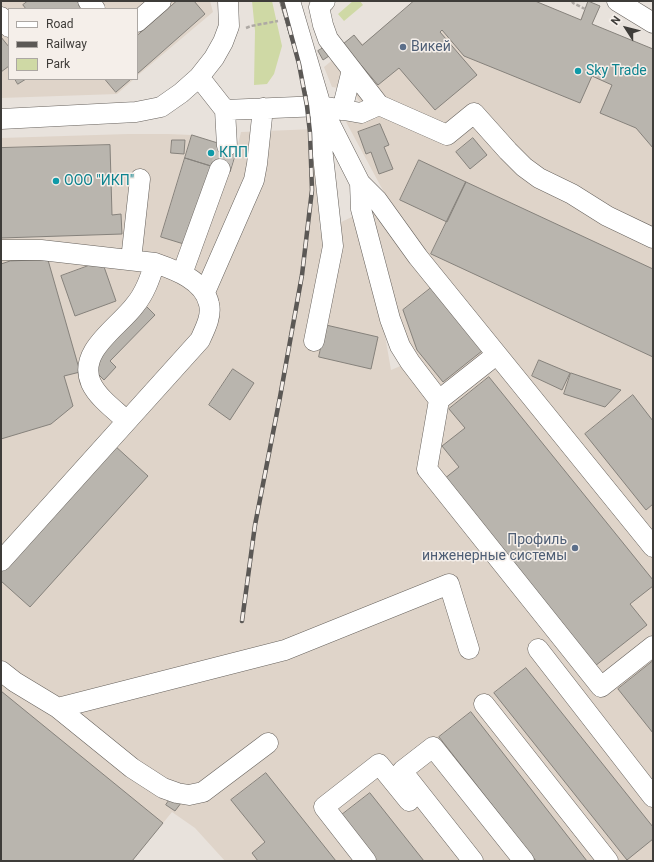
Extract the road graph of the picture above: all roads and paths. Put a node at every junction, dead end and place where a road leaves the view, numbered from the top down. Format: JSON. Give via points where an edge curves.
{"nodes":[{"id":1,"x":161,"y":1,"type":"edge"},
{"id":2,"x":228,"y":1,"type":"edge"},
{"id":3,"x":572,"y":1,"type":"edge"},
{"id":4,"x":617,"y":1,"type":"edge"},
{"id":5,"x":319,"y":3,"type":"edge"},
{"id":6,"x":585,"y":9,"type":"dead end"},
{"id":7,"x":292,"y":10,"type":"edge"},
{"id":8,"x":1,"y":17,"type":"edge"},
{"id":9,"x":138,"y":21,"type":"edge"},
{"id":10,"x":653,"y":23,"type":"edge"},
{"id":11,"x":8,"y":26,"type":"edge"},
{"id":12,"x":226,"y":34,"type":"junction"},
{"id":13,"x":352,"y":70,"type":"junction"},
{"id":14,"x":199,"y":77,"type":"junction"},
{"id":15,"x":379,"y":105,"type":"junction"},
{"id":16,"x":321,"y":106,"type":"junction"},
{"id":17,"x":263,"y":108,"type":"junction"},
{"id":18,"x":224,"y":110,"type":"junction"},
{"id":19,"x":342,"y":110,"type":"junction"},
{"id":20,"x":1,"y":119,"type":"edge"},
{"id":21,"x":227,"y":146,"type":"tunnel mouth"},
{"id":22,"x":220,"y":168,"type":"tunnel mouth"},
{"id":23,"x":140,"y":179,"type":"dead end"},
{"id":24,"x":360,"y":183,"type":"junction"},
{"id":25,"x":653,"y":238,"type":"edge"},
{"id":26,"x":1,"y":250,"type":"edge"},
{"id":27,"x":131,"y":260,"type":"junction"},
{"id":28,"x":154,"y":263,"type":"junction"},
{"id":29,"x":182,"y":274,"type":"junction"},
{"id":30,"x":205,"y":292,"type":"junction"},
{"id":31,"x":314,"y":341,"type":"dead end"},
{"id":32,"x":496,"y":355,"type":"junction"},
{"id":33,"x":439,"y":400,"type":"junction"},
{"id":34,"x":127,"y":421,"type":"junction"},
{"id":35,"x":653,"y":547,"type":"edge"},
{"id":36,"x":1,"y":561,"type":"edge"},
{"id":37,"x":653,"y":646,"type":"edge"},
{"id":38,"x":469,"y":649,"type":"dead end"},
{"id":39,"x":538,"y":649,"type":"dead end"},
{"id":40,"x":1,"y":671,"type":"edge"},
{"id":41,"x":484,"y":704,"type":"dead end"},
{"id":42,"x":58,"y":708,"type":"junction"},
{"id":43,"x":268,"y":743,"type":"dead end"},
{"id":44,"x":653,"y":797,"type":"edge"},
{"id":45,"x":366,"y":861,"type":"edge"},
{"id":46,"x":456,"y":861,"type":"edge"},
{"id":47,"x":473,"y":861,"type":"edge"},
{"id":48,"x":524,"y":861,"type":"edge"},
{"id":49,"x":608,"y":861,"type":"edge"}],
"edges":[{"from":1,"to":9,"type":"street"},
{"from":2,"to":12,"type":"street"},
{"from":3,"to":6,"type":"path"},
{"from":4,"to":10,"type":"street"},
{"from":5,"to":13,"type":"street","via":[[328,39]]},
{"from":7,"to":12,"type":"path"},
{"from":7,"to":16,"type":"street"},
{"from":8,"to":11,"type":"street"},
{"from":12,"to":14,"type":"street","via":[[214,58]]},
{"from":13,"to":15,"type":"street"},
{"from":13,"to":19,"type":"street"},
{"from":14,"to":18,"type":"street"},
{"from":14,"to":20,"type":"street","via":[[160,107],[136,112]]},
{"from":15,"to":19,"type":"street","via":[[361,113]]},
{"from":15,"to":25,"type":"street","via":[[447,135],[474,113],[513,157],[539,178]]},
{"from":16,"to":17,"type":"street"},
{"from":16,"to":19,"type":"street"},
{"from":16,"to":24,"type":"street"},
{"from":16,"to":31,"type":"street","via":[[320,129],[333,246]]},
{"from":17,"to":18,"type":"street"},
{"from":17,"to":30,"type":"street","via":[[254,180]]},
{"from":18,"to":21,"type":"street"},
{"from":22,"to":29,"type":"street"},
{"from":23,"to":27,"type":"street"},
{"from":24,"to":32,"type":"street","via":[[377,200]]},
{"from":24,"to":33,"type":"street","via":[[361,209],[390,319],[403,352]]},
{"from":26,"to":27,"type":"street","via":[[41,250]]},
{"from":27,"to":28,"type":"street"},
{"from":28,"to":29,"type":"street"},
{"from":28,"to":34,"type":"street","via":[[148,285],[136,305],[94,349],[89,360],[91,382],[96,392]]},
{"from":29,"to":30,"type":"street"},
{"from":30,"to":34,"type":"street","via":[[210,305],[208,324],[200,340]]},
{"from":32,"to":33,"type":"street"},
{"from":32,"to":35,"type":"street"},
{"from":33,"to":37,"type":"street","via":[[427,469],[601,687]]},
{"from":34,"to":36,"type":"street"},
{"from":38,"to":42,"type":"street","via":[[449,584],[285,650]]},
{"from":39,"to":44,"type":"street"},
{"from":40,"to":42,"type":"street"},
{"from":41,"to":49,"type":"street"},
{"from":42,"to":43,"type":"street","via":[[132,768],[163,788],[189,795],[203,792]]},
{"from":45,"to":46,"type":"street","via":[[324,807],[379,764]]},
{"from":47,"to":48,"type":"street","via":[[402,771],[433,747]]}]}
